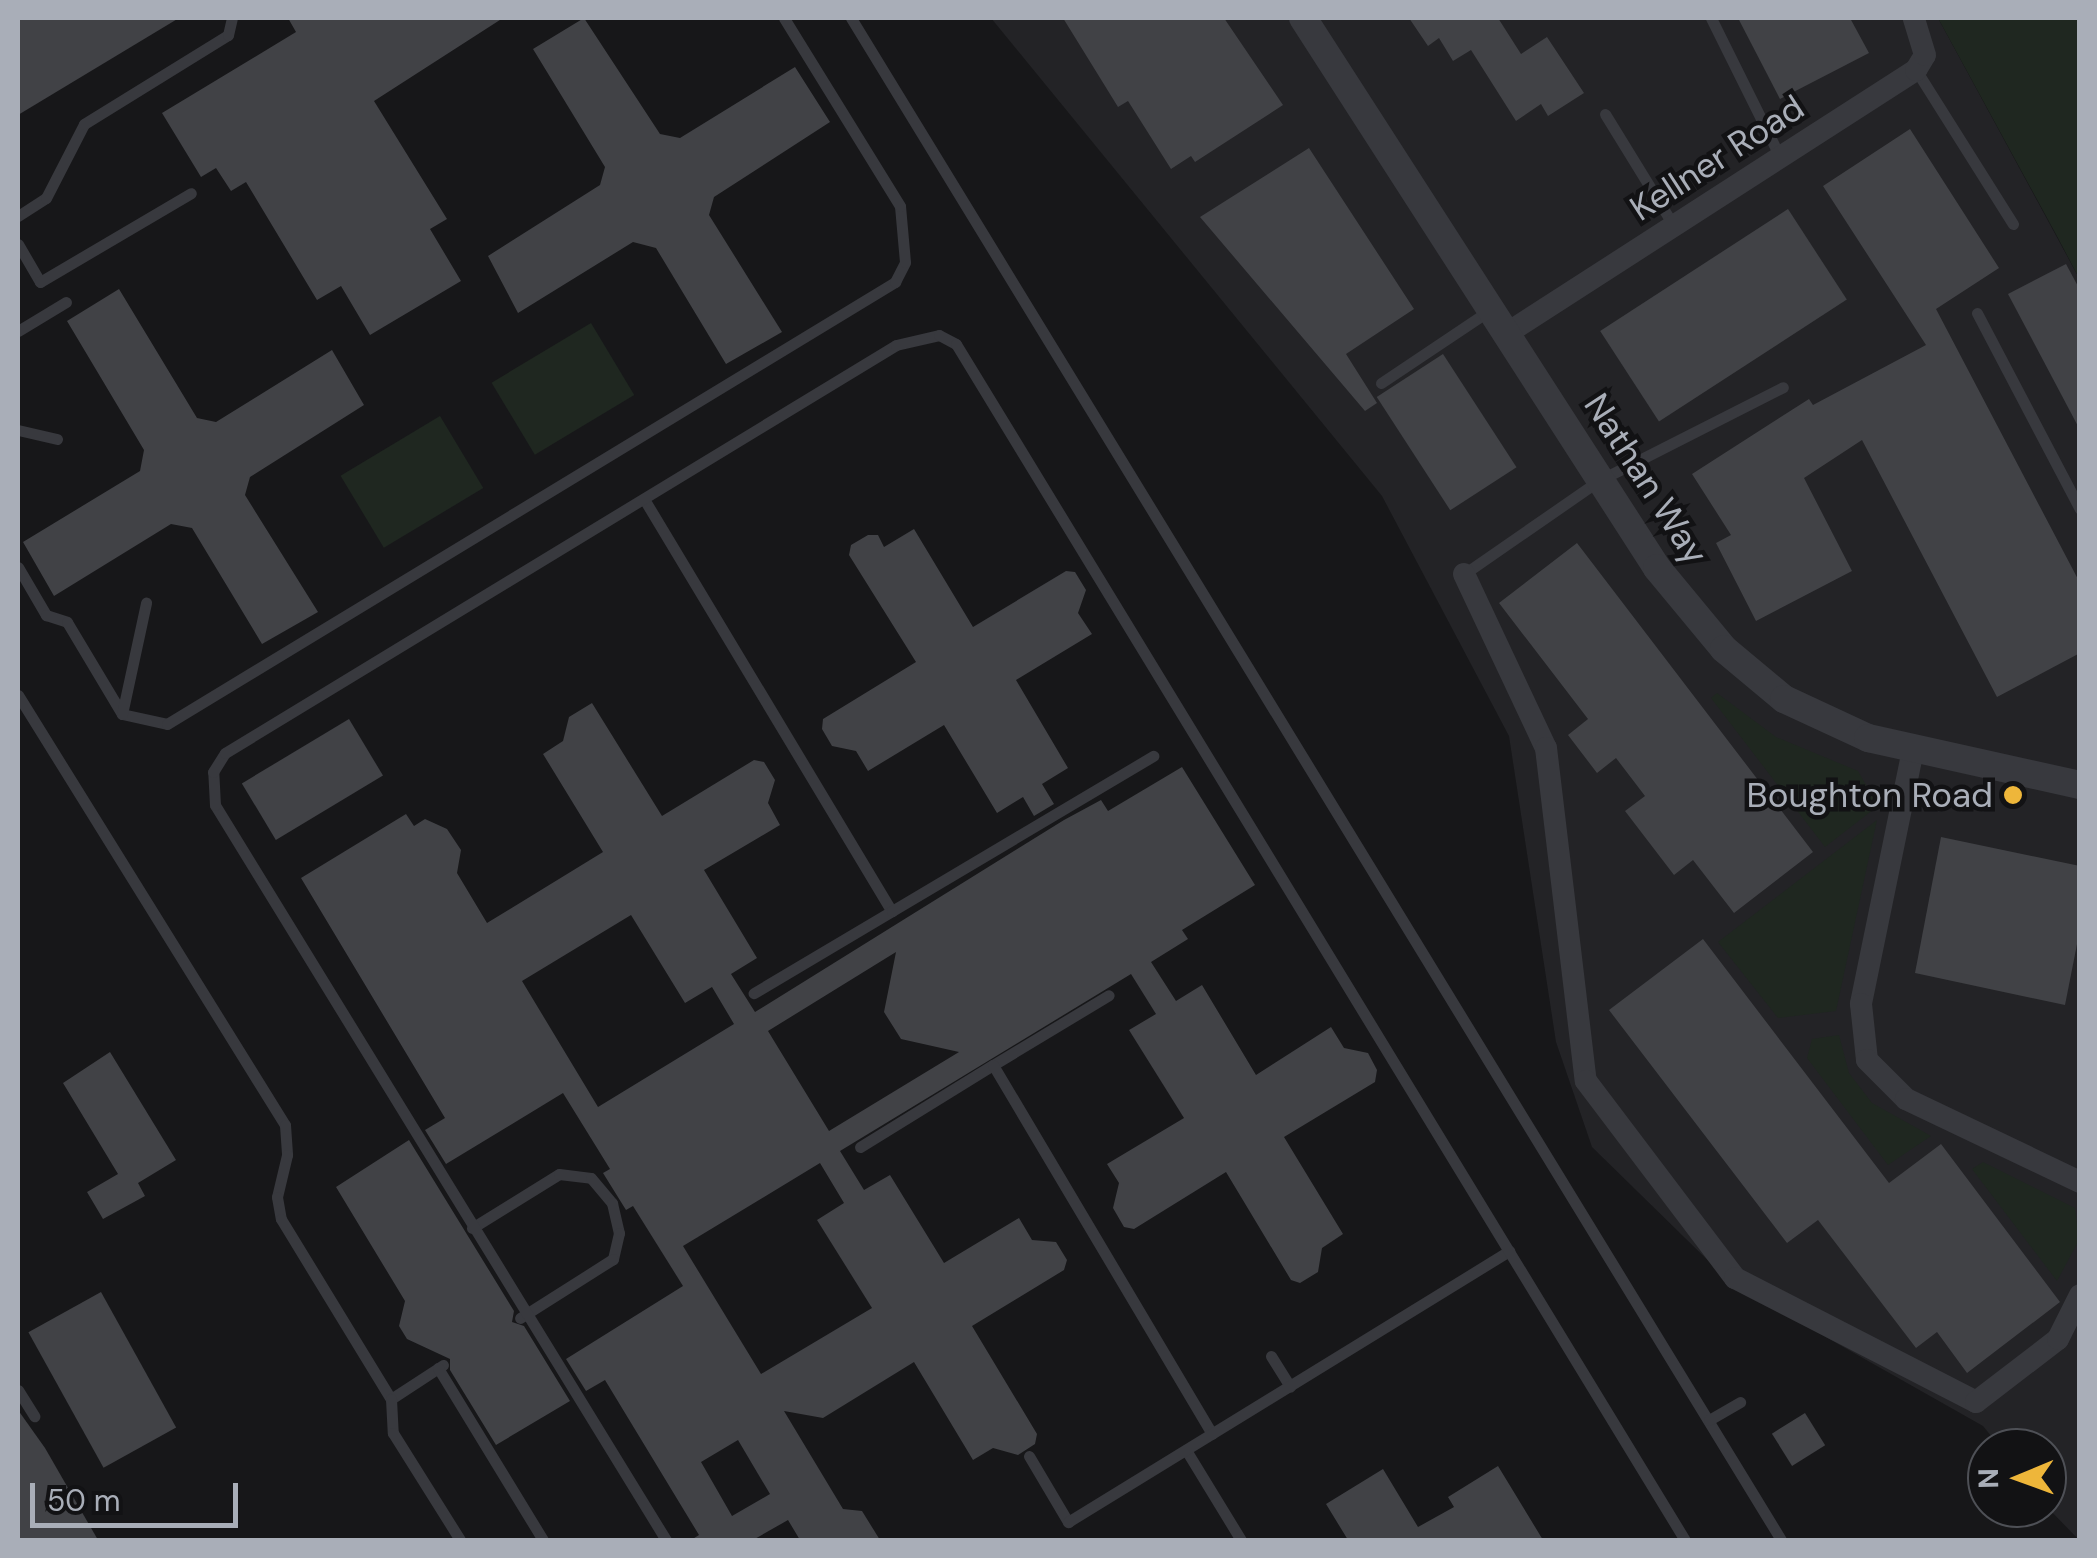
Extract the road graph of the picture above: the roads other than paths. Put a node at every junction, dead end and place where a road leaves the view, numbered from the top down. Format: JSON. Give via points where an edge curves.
{"nodes":[{"id":1,"x":232,"y":18,"type":"edge"},
{"id":2,"x":784,"y":18,"type":"edge"},
{"id":3,"x":851,"y":18,"type":"edge"},
{"id":4,"x":1303,"y":18,"type":"edge"},
{"id":5,"x":1711,"y":18,"type":"edge"},
{"id":6,"x":1914,"y":18,"type":"edge"},
{"id":7,"x":1916,"y":70,"type":"junction"},
{"id":8,"x":1605,"y":114,"type":"dead end"},
{"id":9,"x":1781,"y":159,"type":"junction"},
{"id":10,"x":192,"y":193,"type":"dead end"},
{"id":11,"x":18,"y":216,"type":"edge"},
{"id":12,"x":2013,"y":224,"type":"dead end"},
{"id":13,"x":1676,"y":228,"type":"junction"},
{"id":14,"x":18,"y":244,"type":"edge"},
{"id":15,"x":66,"y":302,"type":"dead end"},
{"id":16,"x":1977,"y":313,"type":"dead end"},
{"id":17,"x":1498,"y":322,"type":"junction"},
{"id":18,"x":18,"y":331,"type":"edge"},
{"id":19,"x":1381,"y":382,"type":"dead end"},
{"id":20,"x":1782,"y":387,"type":"dead end"},
{"id":21,"x":18,"y":430,"type":"edge"},
{"id":22,"x":57,"y":438,"type":"dead end"},
{"id":23,"x":1600,"y":480,"type":"junction"},
{"id":24,"x":644,"y":498,"type":"junction"},
{"id":25,"x":2080,"y":510,"type":"edge"},
{"id":26,"x":18,"y":568,"type":"edge"},
{"id":27,"x":1464,"y":574,"type":"joint"},
{"id":28,"x":146,"y":602,"type":"dead end"},
{"id":29,"x":18,"y":695,"type":"edge"},
{"id":30,"x":122,"y":714,"type":"junction"},
{"id":31,"x":1912,"y":750,"type":"junction"},
{"id":32,"x":1152,"y":756,"type":"dead end"},
{"id":33,"x":2080,"y":785,"type":"edge"},
{"id":34,"x":892,"y":911,"type":"junction"},
{"id":35,"x":754,"y":993,"type":"dead end"},
{"id":36,"x":1109,"y":994,"type":"dead end"},
{"id":37,"x":993,"y":1066,"type":"junction"},
{"id":38,"x":860,"y":1147,"type":"dead end"},
{"id":39,"x":2080,"y":1182,"type":"edge"},
{"id":40,"x":472,"y":1228,"type":"junction"},
{"id":41,"x":1509,"y":1251,"type":"junction"},
{"id":42,"x":2075,"y":1305,"type":"edge"},
{"id":43,"x":523,"y":1317,"type":"junction"},
{"id":44,"x":1271,"y":1356,"type":"dead end"},
{"id":45,"x":1290,"y":1386,"type":"junction"},
{"id":46,"x":18,"y":1390,"type":"edge"},
{"id":47,"x":391,"y":1400,"type":"junction"},
{"id":48,"x":1740,"y":1402,"type":"dead end"},
{"id":49,"x":34,"y":1416,"type":"dead end"},
{"id":50,"x":1709,"y":1420,"type":"junction"},
{"id":51,"x":1212,"y":1434,"type":"junction"},
{"id":52,"x":1186,"y":1450,"type":"junction"},
{"id":53,"x":1029,"y":1456,"type":"dead end"},
{"id":54,"x":460,"y":1540,"type":"edge"},
{"id":55,"x":542,"y":1540,"type":"edge"},
{"id":56,"x":666,"y":1540,"type":"edge"},
{"id":57,"x":1241,"y":1540,"type":"edge"},
{"id":58,"x":1685,"y":1540,"type":"edge"},
{"id":59,"x":1781,"y":1540,"type":"edge"}],
"edges":[{"from":1,"to":11,"type":"lane","via":[[228,34],[84,124],[46,198]]},
{"from":2,"to":30,"type":"lane","via":[[900,206],[905,262],[894,282],[167,724]]},
{"from":3,"to":50,"type":"lane"},
{"from":4,"to":17,"type":"street","name":"Nathan Way"},
{"from":5,"to":9,"type":"lane"},
{"from":6,"to":7,"type":"street","via":[[1925,55]]},
{"from":7,"to":9,"type":"street","name":"Kellner Road"},
{"from":7,"to":12,"type":"lane"},
{"from":8,"to":13,"type":"lane"},
{"from":9,"to":13,"type":"street","name":"Kellner Road"},
{"from":10,"to":14,"type":"lane","via":[[40,282]]},
{"from":13,"to":17,"type":"street","name":"Kellner Road"},
{"from":15,"to":18,"type":"lane"},
{"from":16,"to":25,"type":"lane"},
{"from":17,"to":19,"type":"lane"},
{"from":17,"to":23,"type":"street","name":"Nathan Way"},
{"from":20,"to":23,"type":"lane"},
{"from":21,"to":22,"type":"lane"},
{"from":23,"to":27,"type":"lane"},
{"from":23,"to":31,"type":"street","name":"Nathan Way","via":[[1693,616],[1752,675],[1821,720]]},
{"from":24,"to":34,"type":"lane"},
{"from":24,"to":40,"type":"lane","via":[[225,753],[213,772],[215,805]]},
{"from":24,"to":41,"type":"lane","via":[[896,345],[939,335],[956,344]]},
{"from":26,"to":30,"type":"lane","via":[[46,615],[68,622]]},
{"from":27,"to":42,"type":"street","via":[[1546,748],[1586,1081],[1735,1278],[1976,1402],[2058,1339]]},
{"from":28,"to":30,"type":"lane"},
{"from":29,"to":47,"type":"lane","via":[[285,1125],[287,1155],[277,1197],[282,1219]]},
{"from":31,"to":33,"type":"street","name":"Nathan Way"},
{"from":31,"to":39,"type":"street","via":[[1861,1004],[1867,1060],[1906,1099]]},
{"from":32,"to":34,"type":"lane"},
{"from":34,"to":35,"type":"lane"},
{"from":36,"to":37,"type":"lane"},
{"from":37,"to":38,"type":"lane"},
{"from":37,"to":51,"type":"lane"},
{"from":40,"to":43,"type":"lane"},
{"from":40,"to":43,"type":"lane","via":[[559,1174],[591,1178],[612,1203],[620,1233],[612,1259]]},
{"from":41,"to":45,"type":"lane"},
{"from":41,"to":58,"type":"lane"},
{"from":43,"to":56,"type":"lane"},
{"from":44,"to":45,"type":"lane"},
{"from":45,"to":51,"type":"lane"},
{"from":46,"to":49,"type":"lane"},
{"from":47,"to":54,"type":"lane","via":[[393,1434]]},
{"from":47,"to":55,"type":"lane","via":[[440,1366]]},
{"from":48,"to":50,"type":"lane"},
{"from":50,"to":59,"type":"lane"},
{"from":51,"to":52,"type":"lane"},
{"from":52,"to":53,"type":"lane","via":[[1068,1522]]},
{"from":52,"to":57,"type":"lane"}]}
